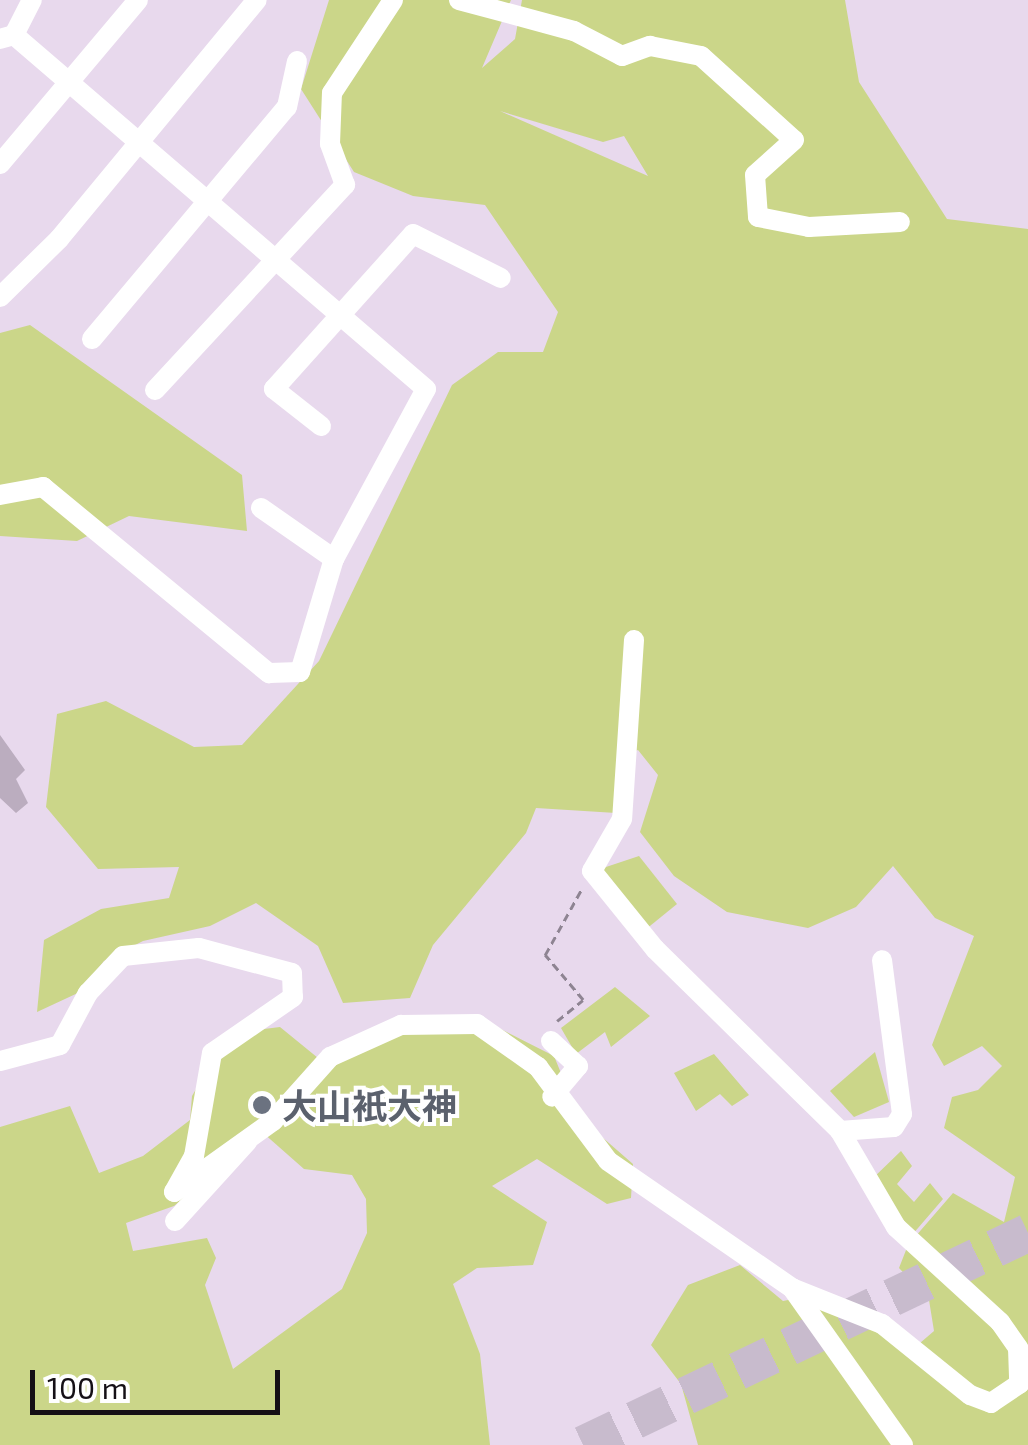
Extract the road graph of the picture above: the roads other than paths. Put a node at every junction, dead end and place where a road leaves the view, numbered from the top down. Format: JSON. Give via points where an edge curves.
{"nodes":[{"id":1,"x":32,"y":0,"type":"edge"},
{"id":2,"x":138,"y":0,"type":"edge"},
{"id":3,"x":257,"y":0,"type":"edge"},
{"id":4,"x":393,"y":0,"type":"edge"},
{"id":5,"x":459,"y":0,"type":"edge"},
{"id":6,"x":7,"y":37,"type":"edge"},
{"id":7,"x":298,"y":61,"type":"dead end"},
{"id":8,"x":66,"y":84,"type":"junction"},
{"id":9,"x":138,"y":143,"type":"junction"},
{"id":10,"x":0,"y":164,"type":"edge"},
{"id":11,"x":205,"y":204,"type":"junction"},
{"id":12,"x":900,"y":222,"type":"dead end"},
{"id":13,"x":274,"y":262,"type":"junction"},
{"id":14,"x":502,"y":278,"type":"dead end"},
{"id":15,"x":0,"y":297,"type":"edge"},
{"id":16,"x":338,"y":317,"type":"junction"},
{"id":17,"x":92,"y":339,"type":"dead end"},
{"id":18,"x":156,"y":390,"type":"dead end"},
{"id":19,"x":321,"y":426,"type":"dead end"},
{"id":20,"x":0,"y":495,"type":"edge"},
{"id":21,"x":261,"y":508,"type":"dead end"},
{"id":22,"x":334,"y":559,"type":"junction"},
{"id":23,"x":634,"y":640,"type":"dead end"},
{"id":24,"x":882,"y":960,"type":"dead end"},
{"id":25,"x":551,"y":1041,"type":"road end"},
{"id":26,"x":0,"y":1061,"type":"edge"},
{"id":27,"x":552,"y":1097,"type":"junction"},
{"id":28,"x":840,"y":1131,"type":"junction"},
{"id":29,"x":254,"y":1133,"type":"junction"},
{"id":30,"x":175,"y":1221,"type":"dead end"},
{"id":31,"x":792,"y":1288,"type":"junction"},
{"id":32,"x":904,"y":1445,"type":"edge"}],
"edges":[{"from":1,"to":6,"type":"street"},
{"from":2,"to":8,"type":"street"},
{"from":3,"to":9,"type":"street"},
{"from":4,"to":13,"type":"street","via":[[332,93],[330,144],[345,185]]},
{"from":5,"to":12,"type":"street","via":[[574,31],[622,56],[650,46],[701,56],[794,140],[754,176],[758,217],[809,227]]},
{"from":6,"to":8,"type":"street"},
{"from":7,"to":11,"type":"street","via":[[287,107]]},
{"from":8,"to":9,"type":"street"},
{"from":8,"to":10,"type":"street"},
{"from":9,"to":11,"type":"street"},
{"from":9,"to":15,"type":"street"},
{"from":11,"to":13,"type":"street"},
{"from":11,"to":17,"type":"street"},
{"from":13,"to":16,"type":"street"},
{"from":13,"to":18,"type":"street"},
{"from":14,"to":16,"type":"street","via":[[413,234]]},
{"from":16,"to":19,"type":"street","via":[[274,388]]},
{"from":16,"to":22,"type":"street","via":[[426,389]]},
{"from":20,"to":22,"type":"street","via":[[43,487],[269,673],[300,672]]},
{"from":21,"to":22,"type":"street"},
{"from":23,"to":28,"type":"street","via":[[622,819],[592,872],[655,949]]},
{"from":24,"to":28,"type":"street","via":[[902,1114],[894,1127]]},
{"from":25,"to":27,"type":"street","via":[[578,1066]]},
{"from":26,"to":29,"type":"street","via":[[60,1045],[88,993],[123,956],[199,948],[255,959],[292,974],[293,996],[212,1054],[194,1156],[174,1192]]},
{"from":27,"to":29,"type":"street","via":[[511,1041],[441,1019],[400,1025],[330,1057]]},
{"from":27,"to":31,"type":"street","via":[[608,1161]]},
{"from":28,"to":31,"type":"street","via":[[896,1228],[1000,1322],[1018,1348],[1019,1384],[992,1403],[970,1395],[882,1324]]},
{"from":29,"to":30,"type":"street"},
{"from":31,"to":32,"type":"street"}]}
